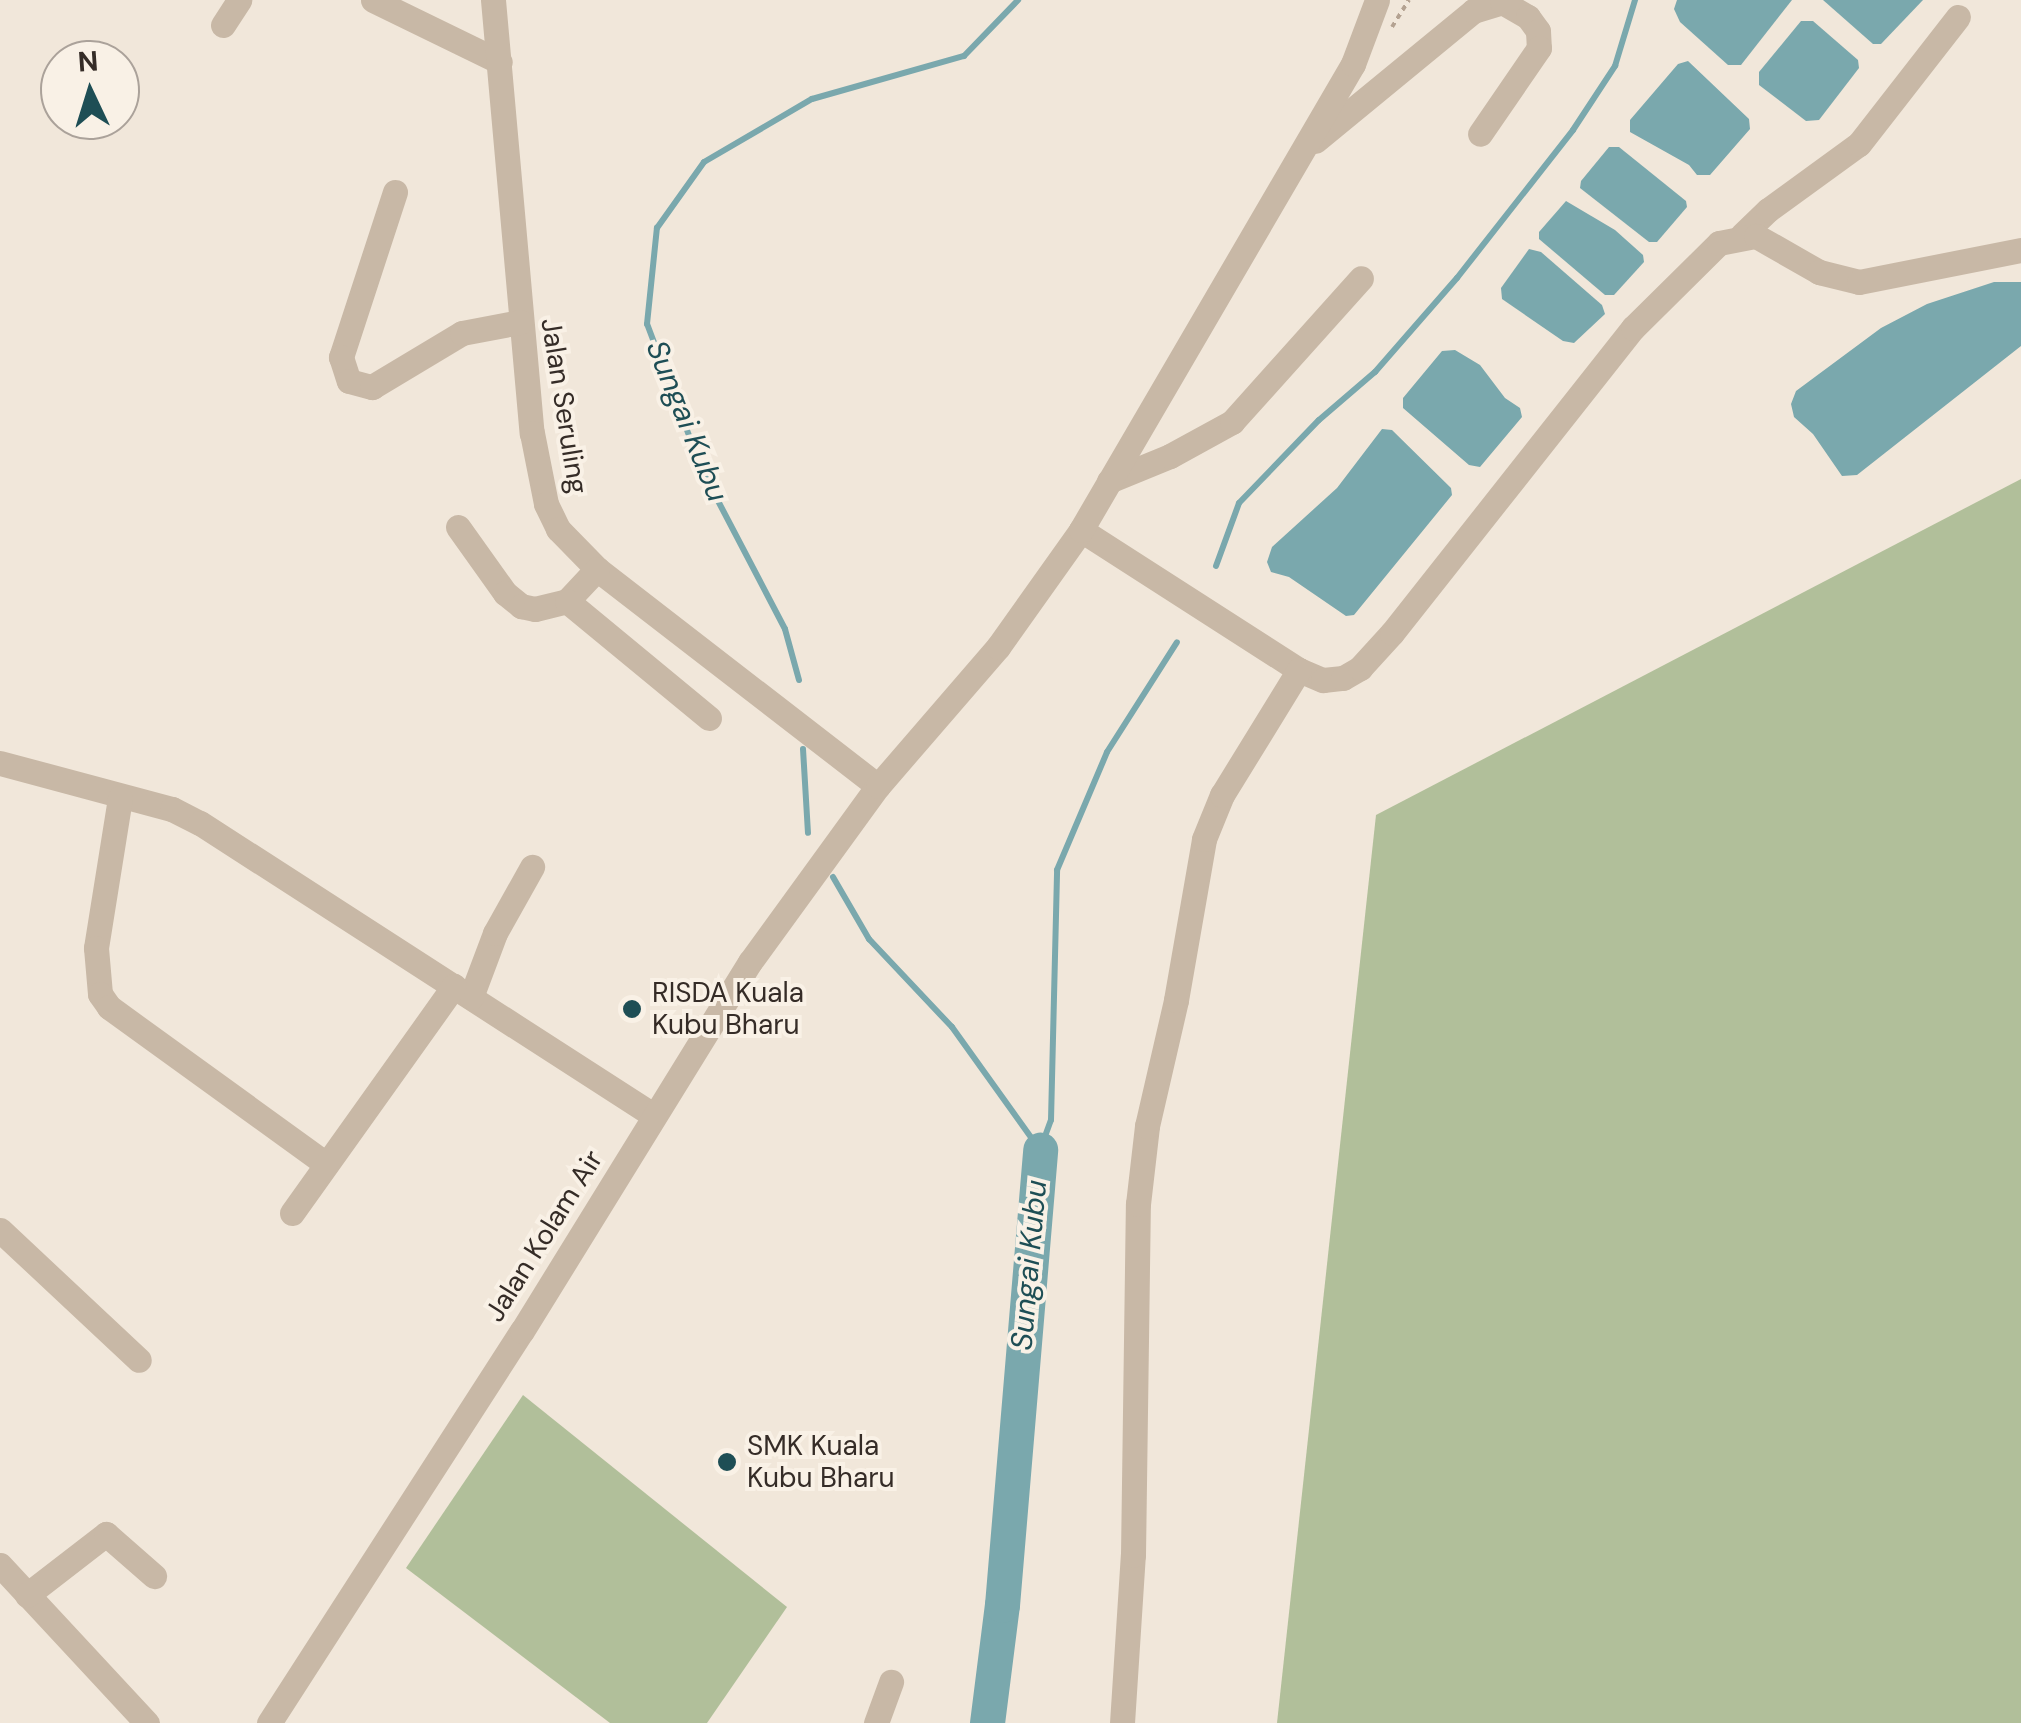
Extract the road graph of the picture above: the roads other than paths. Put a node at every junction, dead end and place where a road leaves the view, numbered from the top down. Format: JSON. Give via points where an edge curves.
{"nodes":[{"id":1,"x":240,"y":0,"type":"edge"},
{"id":2,"x":373,"y":0,"type":"edge"},
{"id":3,"x":493,"y":0,"type":"edge"},
{"id":4,"x":1377,"y":0,"type":"edge"},
{"id":5,"x":1958,"y":17,"type":"dead end"},
{"id":6,"x":223,"y":25,"type":"dead end"},
{"id":7,"x":500,"y":62,"type":"junction"},
{"id":8,"x":1480,"y":134,"type":"dead end"},
{"id":9,"x":1301,"y":153,"type":"junction"},
{"id":10,"x":395,"y":192,"type":"dead end"},
{"id":11,"x":1742,"y":235,"type":"junction"},
{"id":12,"x":2021,"y":250,"type":"edge"},
{"id":13,"x":1361,"y":278,"type":"dead end"},
{"id":14,"x":520,"y":322,"type":"junction"},
{"id":15,"x":1108,"y":481,"type":"junction"},
{"id":16,"x":458,"y":526,"type":"dead end"},
{"id":17,"x":1081,"y":530,"type":"junction"},
{"id":18,"x":596,"y":568,"type":"junction"},
{"id":19,"x":567,"y":600,"type":"junction"},
{"id":20,"x":1299,"y":670,"type":"junction"},
{"id":21,"x":709,"y":718,"type":"dead end"},
{"id":22,"x":0,"y":763,"type":"edge"},
{"id":23,"x":878,"y":786,"type":"junction"},
{"id":24,"x":120,"y":798,"type":"junction"},
{"id":25,"x":532,"y":867,"type":"dead end"},
{"id":26,"x":463,"y":991,"type":"junction"},
{"id":27,"x":654,"y":1115,"type":"junction"},
{"id":28,"x":326,"y":1164,"type":"junction"},
{"id":29,"x":292,"y":1213,"type":"dead end"},
{"id":30,"x":0,"y":1230,"type":"edge"},
{"id":31,"x":139,"y":1360,"type":"dead end"},
{"id":32,"x":0,"y":1564,"type":"edge"},
{"id":33,"x":154,"y":1576,"type":"dead end"},
{"id":34,"x":27,"y":1595,"type":"junction"},
{"id":35,"x":891,"y":1682,"type":"dead end"},
{"id":36,"x":147,"y":1723,"type":"edge"},
{"id":37,"x":269,"y":1723,"type":"edge"},
{"id":38,"x":876,"y":1723,"type":"edge"},
{"id":39,"x":1122,"y":1723,"type":"edge"}],
"edges":[{"from":1,"to":6,"type":"street"},
{"from":2,"to":7,"type":"street"},
{"from":3,"to":7,"type":"street","name":"Jalan Seruling"},
{"from":4,"to":9,"type":"street","name":"Jalan Kolam Air","via":[[1353,64]]},
{"from":5,"to":11,"type":"street","via":[[1859,144]]},
{"from":7,"to":14,"type":"street","name":"Jalan Seruling"},
{"from":8,"to":9,"type":"street","via":[[1539,48],[1528,16],[1502,2],[1473,11]]},
{"from":9,"to":15,"type":"street","name":"Jalan Kolam Air"},
{"from":10,"to":14,"type":"street","via":[[341,358],[350,381],[372,387],[462,333]]},
{"from":11,"to":12,"type":"street","via":[[1770,240],[1819,272],[1859,282]]},
{"from":11,"to":20,"type":"street","via":[[1719,243],[1692,266],[1633,328],[1360,668],[1323,680]]},
{"from":13,"to":15,"type":"street","via":[[1232,422]]},
{"from":14,"to":18,"type":"street","name":"Jalan Seruling","via":[[546,504],[558,529]]},
{"from":15,"to":17,"type":"street","name":"Jalan Kolam Air"},
{"from":16,"to":19,"type":"street","via":[[521,606],[535,610]]},
{"from":17,"to":20,"type":"street"},
{"from":17,"to":23,"type":"street","name":"Jalan Kolam Air","via":[[998,647]]},
{"from":18,"to":19,"type":"street"},
{"from":18,"to":23,"type":"street","name":"Jalan Seruling"},
{"from":19,"to":21,"type":"street"},
{"from":20,"to":39,"type":"street","via":[[1222,795],[1204,839],[1144,1145],[1131,1634]]},
{"from":22,"to":24,"type":"street"},
{"from":23,"to":27,"type":"street","name":"Jalan Kolam Air","via":[[750,962]]},
{"from":24,"to":26,"type":"street","via":[[172,809],[200,823]]},
{"from":24,"to":28,"type":"street","via":[[96,948],[100,994]]},
{"from":25,"to":26,"type":"street"},
{"from":26,"to":27,"type":"street"},
{"from":26,"to":28,"type":"street"},
{"from":27,"to":37,"type":"street","name":"Jalan Kolam Air"},
{"from":28,"to":29,"type":"street"},
{"from":30,"to":31,"type":"street"},
{"from":32,"to":34,"type":"street"},
{"from":33,"to":34,"type":"street","via":[[106,1534]]},
{"from":34,"to":36,"type":"street"},
{"from":35,"to":38,"type":"street"}]}
